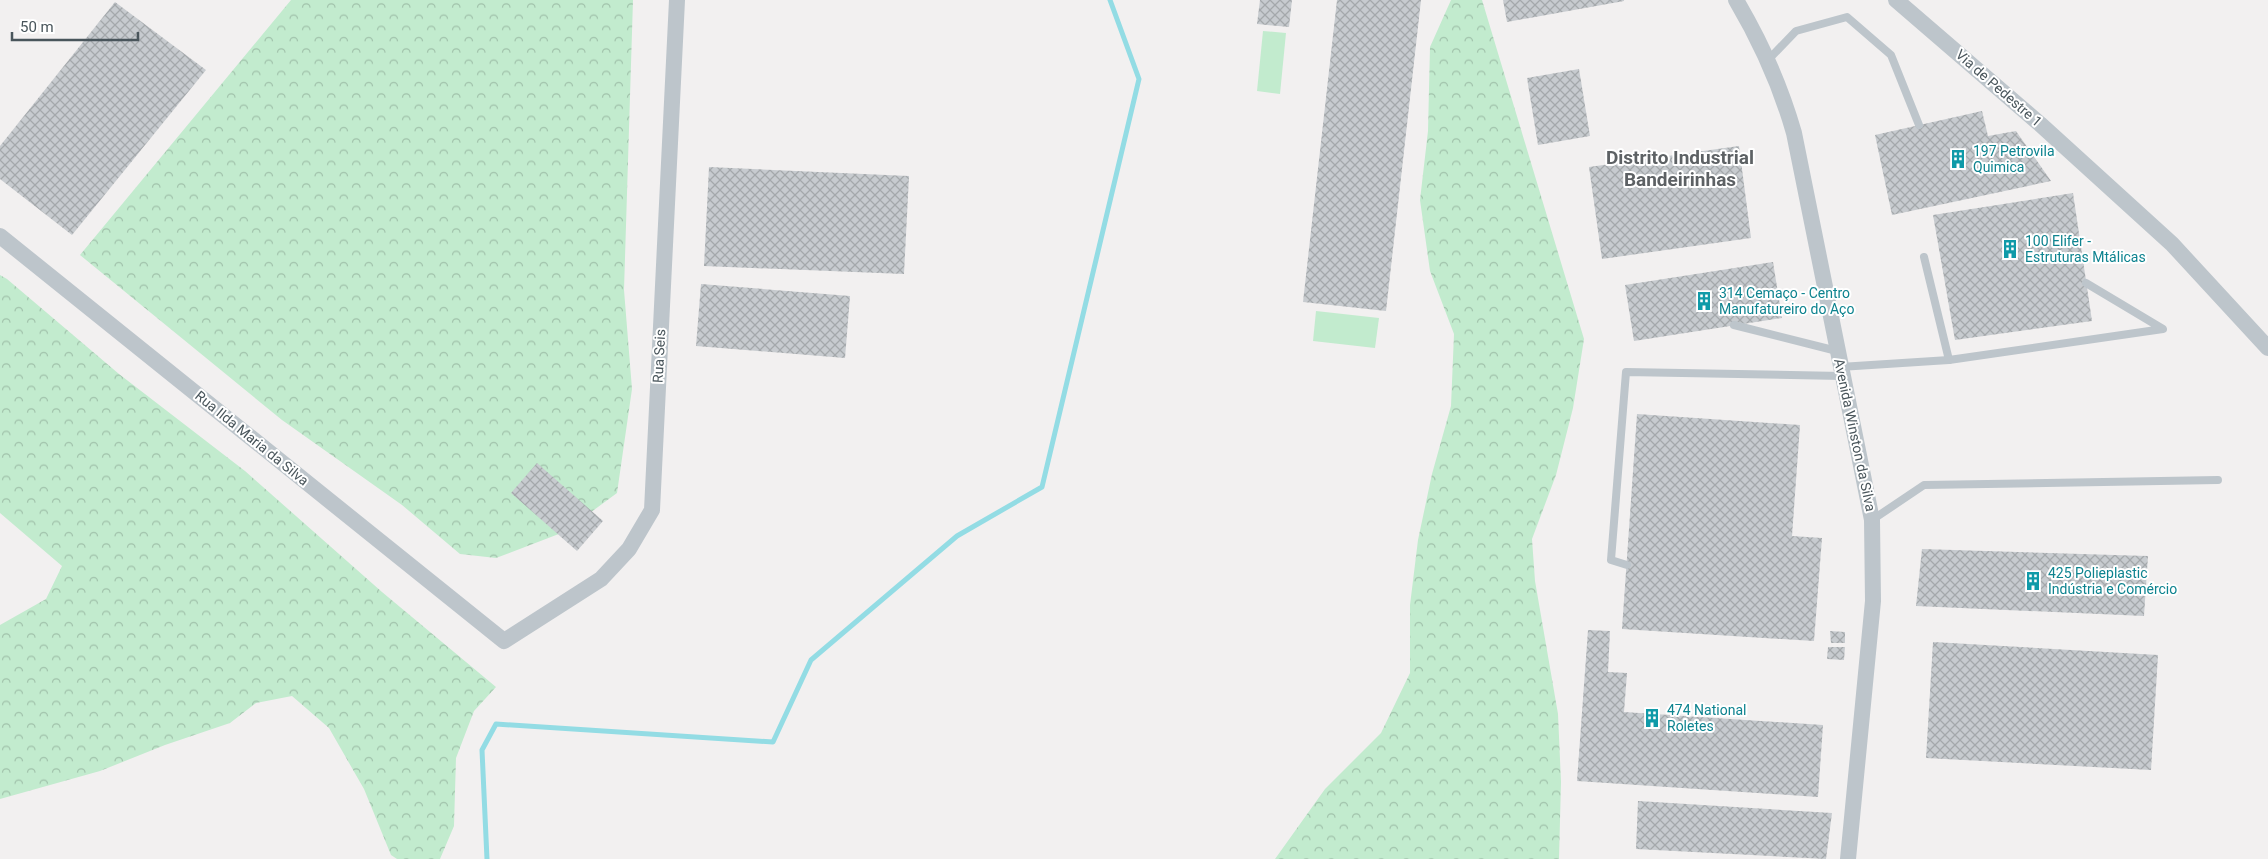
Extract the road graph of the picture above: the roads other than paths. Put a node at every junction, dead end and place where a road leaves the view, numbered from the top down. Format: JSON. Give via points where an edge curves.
{"nodes":[{"id":1,"x":677,"y":0,"type":"edge"},
{"id":2,"x":1736,"y":0,"type":"edge"},
{"id":3,"x":1747,"y":0,"type":"edge"},
{"id":4,"x":1896,"y":0,"type":"edge"},
{"id":5,"x":1750,"y":23,"type":"junction"},
{"id":6,"x":1769,"y":59,"type":"junction"},
{"id":7,"x":1919,"y":125,"type":"dead end"},
{"id":8,"x":0,"y":236,"type":"edge"},
{"id":9,"x":1924,"y":257,"type":"dead end"},
{"id":10,"x":2086,"y":283,"type":"dead end"},
{"id":11,"x":1734,"y":325,"type":"dead end"},
{"id":12,"x":2268,"y":348,"type":"edge"},
{"id":13,"x":1949,"y":360,"type":"junction"},
{"id":14,"x":1840,"y":365,"type":"junction"},
{"id":15,"x":2218,"y":480,"type":"dead end"},
{"id":16,"x":1872,"y":520,"type":"junction"},
{"id":17,"x":1626,"y":565,"type":"dead end"},
{"id":18,"x":504,"y":641,"type":"joint"},
{"id":19,"x":1848,"y":859,"type":"edge"},
{"id":20,"x":1855,"y":859,"type":"edge"}],
"edges":[{"from":1,"to":18,"type":"street","name":"Rua Seis","via":[[652,510],[629,549],[601,579]]},
{"from":2,"to":5,"type":"street","name":"Avenida Winston da Silva"},
{"from":3,"to":5,"type":"street"},
{"from":4,"to":12,"type":"street","name":"Via de Pedestre 1","via":[[2172,244]]},
{"from":5,"to":6,"type":"street","name":"Avenida Winston da Silva"},
{"from":6,"to":7,"type":"lane","via":[[1796,31],[1847,18],[1891,55]]},
{"from":6,"to":14,"type":"street","name":"Avenida Winston da Silva","via":[[1784,95],[1794,133]]},
{"from":8,"to":18,"type":"street","name":"Rua Ilda Maria da Silva"},
{"from":9,"to":13,"type":"lane"},
{"from":10,"to":13,"type":"lane","via":[[2163,329]]},
{"from":11,"to":14,"type":"lane"},
{"from":13,"to":14,"type":"lane"},
{"from":14,"to":16,"type":"street","name":"Avenida Winston da Silva"},
{"from":14,"to":17,"type":"lane","via":[[1626,372],[1610,560]]},
{"from":15,"to":16,"type":"lane","via":[[1924,485]]},
{"from":16,"to":19,"type":"street","name":"Avenida Winston da Silva","via":[[1873,601]]},
{"from":19,"to":20,"type":"lane"}]}
